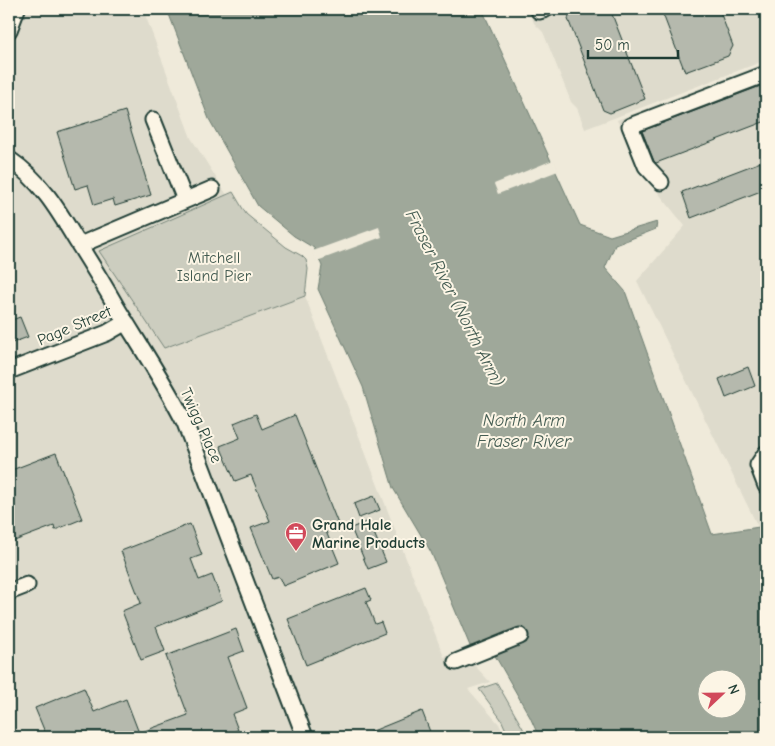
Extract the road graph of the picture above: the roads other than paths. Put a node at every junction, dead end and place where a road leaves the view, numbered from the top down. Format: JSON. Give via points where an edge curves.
{"nodes":[{"id":1,"x":17,"y":9,"type":"edge"},
{"id":2,"x":9,"y":30,"type":"edge"},
{"id":3,"x":766,"y":74,"type":"edge"},
{"id":4,"x":153,"y":120,"type":"dead end"},
{"id":5,"x":9,"y":159,"type":"edge"},
{"id":6,"x":661,"y":182,"type":"dead end"},
{"id":7,"x":212,"y":189,"type":"dead end"},
{"id":8,"x":185,"y":200,"type":"junction"},
{"id":9,"x":80,"y":245,"type":"junction"},
{"id":10,"x":126,"y":322,"type":"junction"},
{"id":11,"x":9,"y":371,"type":"edge"},
{"id":12,"x":766,"y":453,"type":"edge"},
{"id":13,"x":766,"y":486,"type":"edge"},
{"id":14,"x":28,"y":585,"type":"dead end"},
{"id":15,"x":9,"y":592,"type":"edge"},
{"id":16,"x":520,"y":636,"type":"dead end"},
{"id":17,"x":456,"y":662,"type":"dead end"},
{"id":18,"x":302,"y":736,"type":"edge"}],
"edges":[{"from":1,"to":2,"type":"street"},
{"from":3,"to":6,"type":"street","via":[[630,126],[646,166]]},
{"from":4,"to":8,"type":"street"},
{"from":5,"to":9,"type":"street","name":"Twigg Place","via":[[44,190]]},
{"from":7,"to":8,"type":"street"},
{"from":8,"to":9,"type":"street"},
{"from":9,"to":10,"type":"street","name":"Twigg Place"},
{"from":10,"to":11,"type":"street","name":"Page Street","via":[[107,333]]},
{"from":10,"to":18,"type":"street","name":"Twigg Place","via":[[185,423]]},
{"from":12,"to":13,"type":"street","via":[[758,465]]},
{"from":14,"to":15,"type":"street"},
{"from":16,"to":17,"type":"street"}]}
